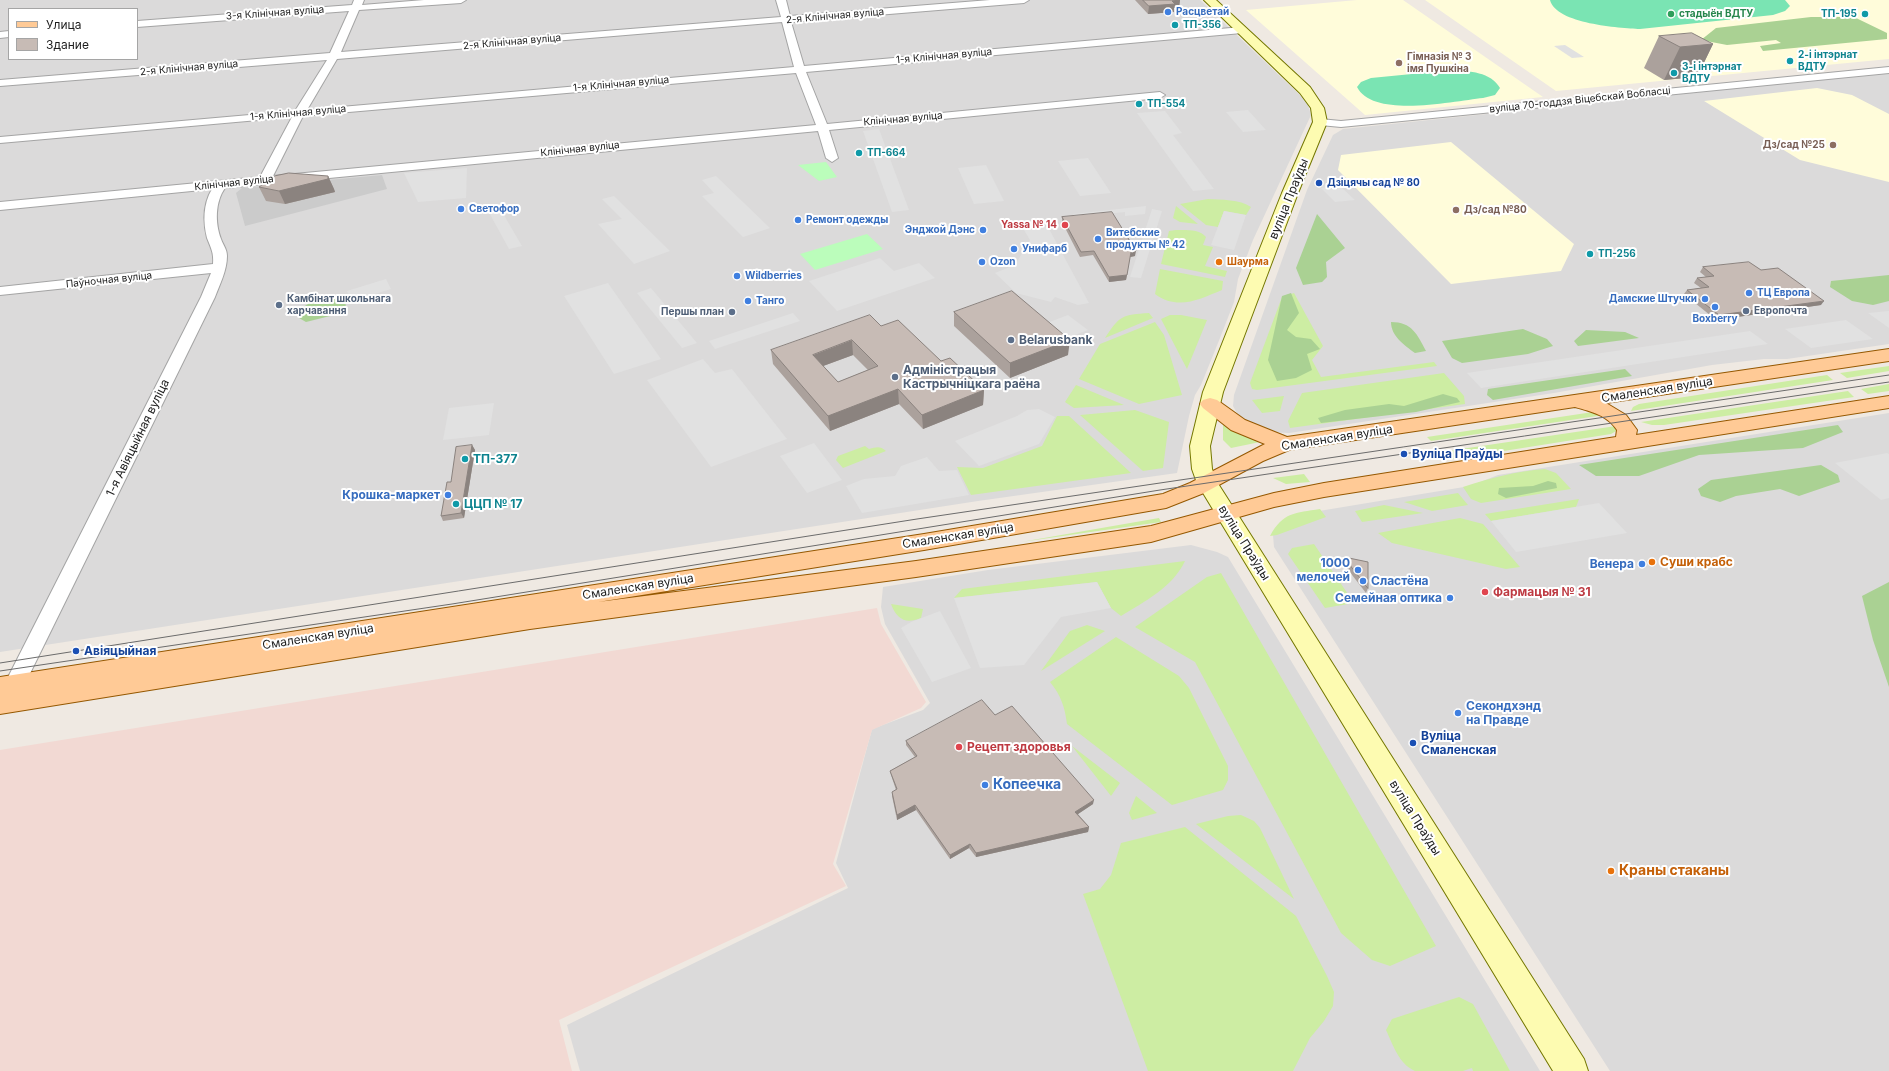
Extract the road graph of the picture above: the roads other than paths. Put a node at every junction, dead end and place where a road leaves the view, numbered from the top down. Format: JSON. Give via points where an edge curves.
{"nodes":[{"id":1,"x":461,"y":0,"type":"edge"},
{"id":2,"x":782,"y":0,"type":"edge"},
{"id":3,"x":1024,"y":0,"type":"edge"},
{"id":4,"x":1210,"y":0,"type":"edge"},
{"id":5,"x":357,"y":4,"type":"edge"},
{"id":6,"x":787,"y":20,"type":"junction"},
{"id":7,"x":138,"y":24,"type":"edge"},
{"id":8,"x":1242,"y":30,"type":"junction"},
{"id":9,"x":334,"y":56,"type":"junction"},
{"id":10,"x":799,"y":68,"type":"junction"},
{"id":11,"x":1889,"y":70,"type":"edge"},
{"id":12,"x":0,"y":83,"type":"edge"},
{"id":13,"x":1160,"y":95,"type":"dead end"},
{"id":14,"x":300,"y":112,"type":"junction"},
{"id":15,"x":1320,"y":122,"type":"junction"},
{"id":16,"x":822,"y":126,"type":"junction"},
{"id":17,"x":0,"y":140,"type":"edge"},
{"id":18,"x":832,"y":158,"type":"dead end"},
{"id":19,"x":265,"y":180,"type":"junction"},
{"id":20,"x":221,"y":185,"type":"junction"},
{"id":21,"x":0,"y":206,"type":"edge"},
{"id":22,"x":218,"y":268,"type":"junction"},
{"id":23,"x":0,"y":292,"type":"edge"},
{"id":24,"x":1889,"y":355,"type":"edge"},
{"id":25,"x":1629,"y":394,"type":"junction"},
{"id":26,"x":1577,"y":402,"type":"junction"},
{"id":27,"x":1889,"y":402,"type":"edge"},
{"id":28,"x":1210,"y":404,"type":"junction"},
{"id":29,"x":1672,"y":436,"type":"junction"},
{"id":30,"x":1286,"y":444,"type":"junction"},
{"id":31,"x":1620,"y":444,"type":"junction"},
{"id":32,"x":1207,"y":483,"type":"junction"},
{"id":33,"x":1226,"y":513,"type":"junction"},
{"id":34,"x":5,"y":694,"type":"edge"},
{"id":35,"x":1572,"y":1071,"type":"edge"}],
"edges":[{"from":1,"to":5,"type":"street","name":"3-я Клінічная вуліца"},
{"from":2,"to":6,"type":"street"},
{"from":3,"to":6,"type":"street","name":"2-я Клінічная вуліца"},
{"from":4,"to":8,"type":"main road"},
{"from":5,"to":7,"type":"street","name":"3-я Клінічная вуліца"},
{"from":5,"to":9,"type":"street"},
{"from":6,"to":9,"type":"street","name":"2-я Клінічная вуліца"},
{"from":6,"to":10,"type":"street"},
{"from":8,"to":10,"type":"street","name":"1-я Клінічная вуліца"},
{"from":8,"to":15,"type":"main road","via":[[1305,90],[1318,108]]},
{"from":9,"to":12,"type":"street","name":"2-я Клінічная вуліца"},
{"from":9,"to":14,"type":"street"},
{"from":10,"to":14,"type":"street","name":"1-я Клінічная вуліца"},
{"from":10,"to":16,"type":"street"},
{"from":11,"to":15,"type":"street","name":"вуліца 70-годдзя Віцебскай Вобласці","via":[[1341,124]]},
{"from":13,"to":16,"type":"street","name":"Клінічная вуліца"},
{"from":14,"to":17,"type":"street","name":"1-я Клінічная вуліца"},
{"from":14,"to":19,"type":"street"},
{"from":15,"to":28,"type":"main road","name":"вуліца Праўды","via":[[1290,193]]},
{"from":16,"to":18,"type":"street"},
{"from":16,"to":19,"type":"street","name":"Клінічная вуліца"},
{"from":19,"to":20,"type":"street","name":"Клінічная вуліца"},
{"from":20,"to":21,"type":"street","name":"Клінічная вуліца"},
{"from":20,"to":22,"type":"street","name":"1-я Авіяцыйная вуліца","via":[[211,202],[214,237],[220,252]]},
{"from":22,"to":23,"type":"street","name":"Паўночная вуліца"},
{"from":22,"to":34,"type":"street","name":"1-я Авіяцыйная вуліца","via":[[205,304]]},
{"from":24,"to":25,"type":"main road","name":"Смаленская вуліца"},
{"from":25,"to":26,"type":"main road","name":"Смаленская вуліца"},
{"from":25,"to":29,"type":"main road","via":[[1623,402],[1629,417],[1643,427]]},
{"from":26,"to":30,"type":"main road","name":"Смаленская вуліца"},
{"from":26,"to":31,"type":"main road","via":[[1604,409],[1619,419],[1627,430],[1625,440]]},
{"from":27,"to":29,"type":"main road","name":"Смаленская вуліца"},
{"from":28,"to":30,"type":"main road","via":[[1238,425]]},
{"from":28,"to":32,"type":"main road","name":"вуліца Праўды","via":[[1201,435],[1200,450]]},
{"from":29,"to":31,"type":"main road","name":"Смаленская вуліца"},
{"from":30,"to":32,"type":"main road","name":"Смаленская вуліца","via":[[1269,449]]},
{"from":31,"to":33,"type":"main road","name":"Смаленская вуліца","via":[[1324,490]]},
{"from":32,"to":33,"type":"main road","name":"вуліца Праўды"},
{"from":32,"to":34,"type":"main road","name":"Смаленская вуліца","via":[[1188,494],[1166,501]]},
{"from":33,"to":34,"type":"main road","name":"Смаленская вуліца","via":[[1150,534],[1041,551]]},
{"from":33,"to":35,"type":"main road","name":"вуліца Праўды"}]}
